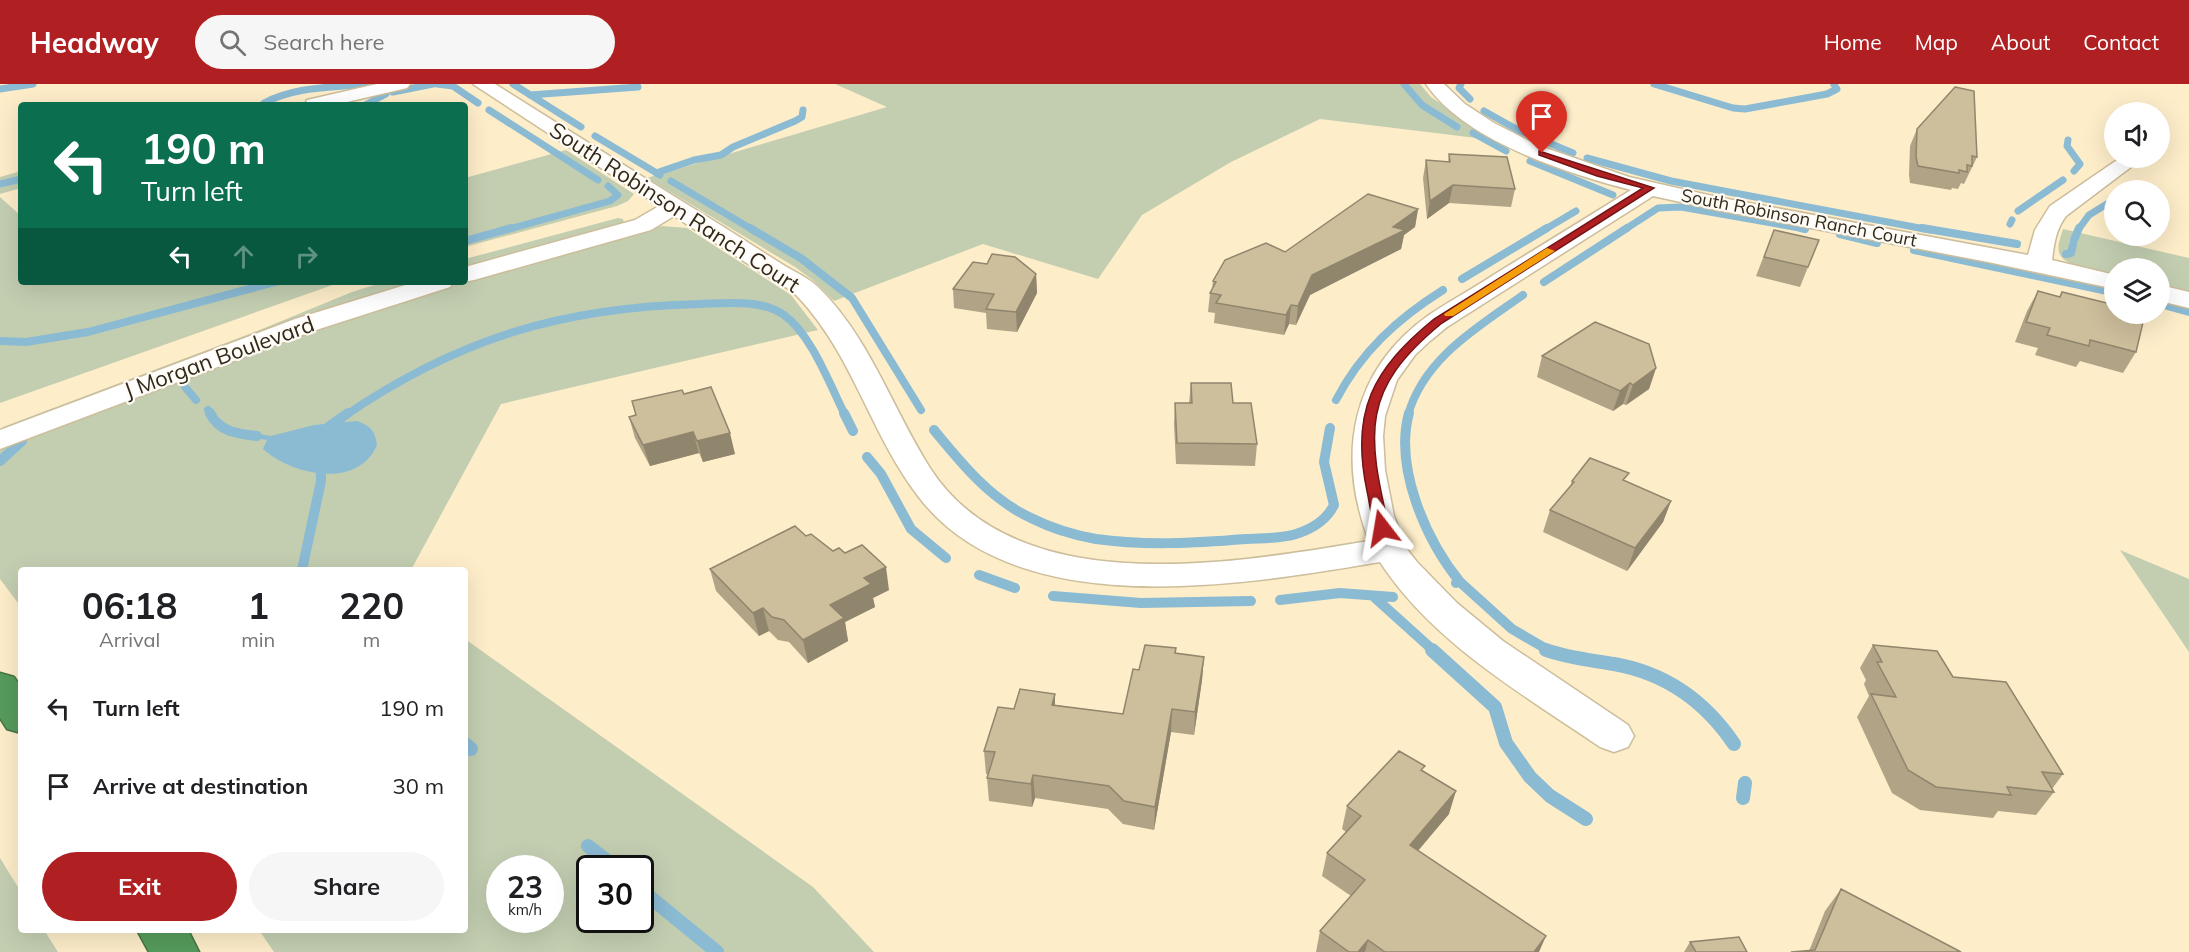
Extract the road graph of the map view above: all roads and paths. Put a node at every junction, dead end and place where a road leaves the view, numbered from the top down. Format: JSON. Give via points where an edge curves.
{"nodes":[{"id":1,"x":401,"y":84,"type":"edge"},
{"id":2,"x":482,"y":84,"type":"edge"},
{"id":3,"x":1435,"y":84,"type":"edge"},
{"id":4,"x":323,"y":102,"type":"edge"},
{"id":5,"x":2119,"y":168,"type":"edge"},
{"id":6,"x":1650,"y":188,"type":"junction"},
{"id":7,"x":675,"y":206,"type":"junction"},
{"id":8,"x":468,"y":252,"type":"edge"},
{"id":9,"x":2039,"y":265,"type":"junction"},
{"id":10,"x":468,"y":274,"type":"edge"},
{"id":11,"x":2104,"y":280,"type":"edge"},
{"id":12,"x":354,"y":285,"type":"edge"},
{"id":13,"x":431,"y":285,"type":"edge"},
{"id":14,"x":2170,"y":295,"type":"edge"},
{"id":15,"x":2189,"y":300,"type":"edge"},
{"id":16,"x":0,"y":416,"type":"edge"},
{"id":17,"x":0,"y":440,"type":"edge"},
{"id":18,"x":1389,"y":549,"type":"junction"},
{"id":19,"x":0,"y":687,"type":"edge"},
{"id":20,"x":18,"y":714,"type":"edge"},
{"id":21,"x":1614,"y":736,"type":"dead end"},
{"id":22,"x":163,"y":933,"type":"edge"},
{"id":23,"x":175,"y":952,"type":"edge"}],
"edges":[{"from":1,"to":4,"type":"street"},
{"from":2,"to":7,"type":"street","name":"South Robinson Ranch Court"},
{"from":3,"to":6,"type":"street","name":"South Robinson Ranch Court","via":[[1459,110],[1511,140],[1576,166]]},
{"from":5,"to":9,"type":"street","via":[[2050,219]]},
{"from":6,"to":9,"type":"street","name":"South Robinson Ranch Court"},
{"from":6,"to":18,"type":"street","via":[[1438,321],[1392,365],[1373,403],[1367,448],[1371,485]]},
{"from":7,"to":8,"type":"street","via":[[622,210]]},
{"from":7,"to":10,"type":"street","via":[[643,225]]},
{"from":7,"to":18,"type":"street","name":"South Robinson Ranch Court","via":[[795,282],[819,304],[833,319],[930,492],[961,522],[1004,549],[1080,570],[1173,575],[1265,568]]},
{"from":9,"to":11,"type":"street","name":"South Robinson Ranch Court"},
{"from":12,"to":16,"type":"street","name":"J Morgan Boulevard"},
{"from":13,"to":17,"type":"street","name":"J Morgan Boulevard","via":[[304,325]]},
{"from":14,"to":15,"type":"street"},
{"from":18,"to":21,"type":"street","via":[[1433,602],[1491,653]]},
{"from":19,"to":20,"type":"highway"},
{"from":22,"to":23,"type":"highway"}]}
